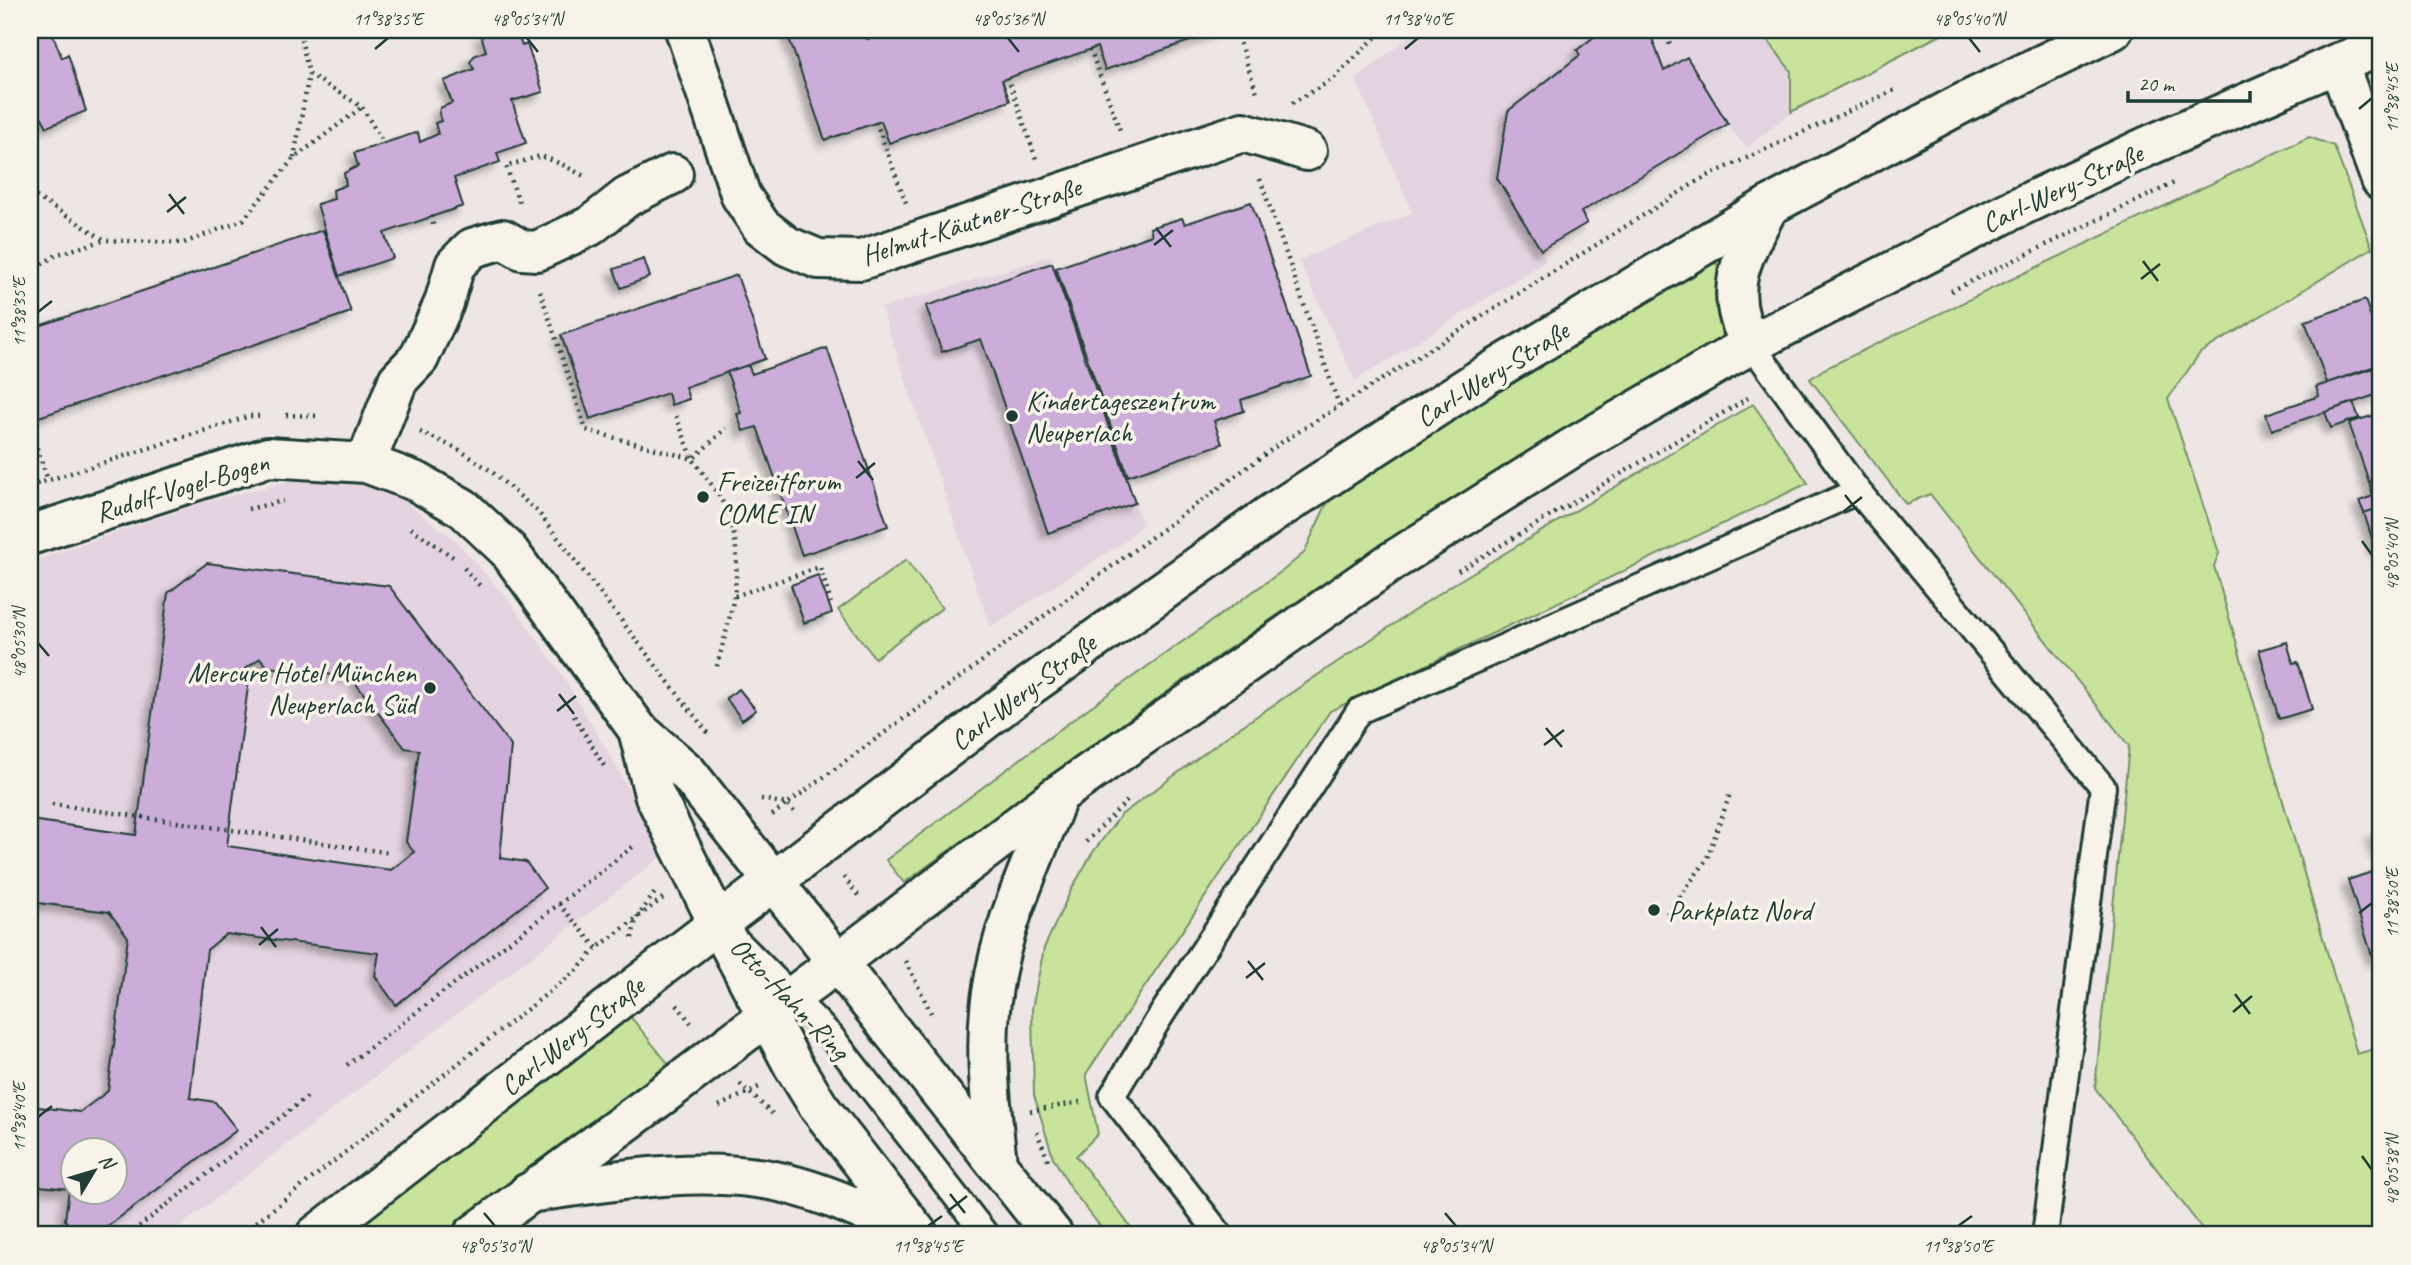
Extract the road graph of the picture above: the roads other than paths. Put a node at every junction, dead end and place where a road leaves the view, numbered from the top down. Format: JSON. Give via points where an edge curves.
{"nodes":[{"id":1,"x":685,"y":30,"type":"edge"},
{"id":2,"x":2113,"y":30,"type":"edge"},
{"id":3,"x":2381,"y":47,"type":"edge"},
{"id":4,"x":2338,"y":64,"type":"junction"},
{"id":5,"x":1307,"y":151,"type":"dead end"},
{"id":6,"x":673,"y":174,"type":"dead end"},
{"id":7,"x":2381,"y":180,"type":"edge"},
{"id":8,"x":1769,"y":206,"type":"junction"},
{"id":9,"x":1751,"y":344,"type":"junction"},
{"id":10,"x":366,"y":463,"type":"junction"},
{"id":11,"x":1858,"y":491,"type":"junction"},
{"id":12,"x":46,"y":529,"type":"edge"},
{"id":13,"x":638,"y":730,"type":"junction"},
{"id":14,"x":1058,"y":795,"type":"junction"},
{"id":15,"x":773,"y":881,"type":"junction"},
{"id":16,"x":718,"y":923,"type":"junction"},
{"id":17,"x":838,"y":962,"type":"junction"},
{"id":18,"x":779,"y":1006,"type":"junction"},
{"id":19,"x":997,"y":1163,"type":"junction"},
{"id":20,"x":528,"y":1193,"type":"junction"},
{"id":21,"x":316,"y":1235,"type":"edge"},
{"id":22,"x":473,"y":1235,"type":"edge"},
{"id":23,"x":903,"y":1235,"type":"edge"},
{"id":24,"x":919,"y":1235,"type":"edge"},
{"id":25,"x":986,"y":1235,"type":"edge"},
{"id":26,"x":1053,"y":1235,"type":"edge"},
{"id":27,"x":1220,"y":1235,"type":"edge"},
{"id":28,"x":2045,"y":1235,"type":"edge"}],
"edges":[{"from":1,"to":5,"type":"main road","name":"Helmut-Käutner-Straße","via":[[741,196],[761,226],[787,246],[818,259],[861,260],[1255,125]]},
{"from":2,"to":8,"type":"main road","name":"Carl-Wery-Straße"},
{"from":3,"to":4,"type":"main road","name":"Carl-Wery-Straße"},
{"from":4,"to":7,"type":"main road"},
{"from":4,"to":9,"type":"main road","name":"Carl-Wery-Straße","via":[[2010,211]]},
{"from":6,"to":10,"type":"main road","via":[[627,197],[590,226],[537,251],[522,250],[503,239],[472,248],[455,265],[419,358],[398,380]]},
{"from":8,"to":9,"type":"main road","via":[[1736,274],[1741,327]]},
{"from":8,"to":15,"type":"main road","name":"Carl-Wery-Straße","via":[[1486,375],[1274,512],[1028,687]]},
{"from":9,"to":11,"type":"lane"},
{"from":9,"to":14,"type":"main road","name":"Carl-Wery-Straße","via":[[1570,449],[1391,562]]},
{"from":10,"to":12,"type":"main road","name":"Rudolf-Vogel-Bogen","via":[[268,457]]},
{"from":10,"to":13,"type":"main road","name":"Rudolf-Vogel-Bogen","via":[[417,482],[482,523],[508,550]]},
{"from":11,"to":27,"type":"lane","via":[[1359,711],[1112,1096]]},
{"from":11,"to":28,"type":"lane","via":[[2102,787]]},
{"from":13,"to":15,"type":"main road","name":"Rudolf-Vogel-Bogen","via":[[687,772]]},
{"from":13,"to":16,"type":"main road","name":"Rudolf-Vogel-Bogen","via":[[654,794]]},
{"from":14,"to":17,"type":"main road","name":"Carl-Wery-Straße"},
{"from":14,"to":19,"type":"main road","via":[[1012,915],[992,988],[990,1060]]},
{"from":15,"to":16,"type":"main road","name":"Carl-Wery-Straße"},
{"from":15,"to":17,"type":"main road","name":"Otto-Hahn-Ring"},
{"from":16,"to":18,"type":"main road","name":"Otto-Hahn-Ring"},
{"from":16,"to":21,"type":"main road","name":"Carl-Wery-Straße"},
{"from":17,"to":18,"type":"main road","name":"Carl-Wery-Straße"},
{"from":17,"to":19,"type":"main road","name":"Otto-Hahn-Ring"},
{"from":18,"to":20,"type":"main road","name":"Carl-Wery-Straße"},
{"from":18,"to":24,"type":"main road","name":"Otto-Hahn-Ring","via":[[793,1065],[819,1107]]},
{"from":18,"to":25,"type":"lane","name":"Otto-Hahn-Ring","via":[[830,1035]]},
{"from":19,"to":26,"type":"main road","name":"Otto-Hahn-Ring"},
{"from":20,"to":22,"type":"main road","name":"Carl-Wery-Straße"},
{"from":20,"to":23,"type":"main road","via":[[660,1177],[732,1175],[817,1193],[864,1211]]}]}
